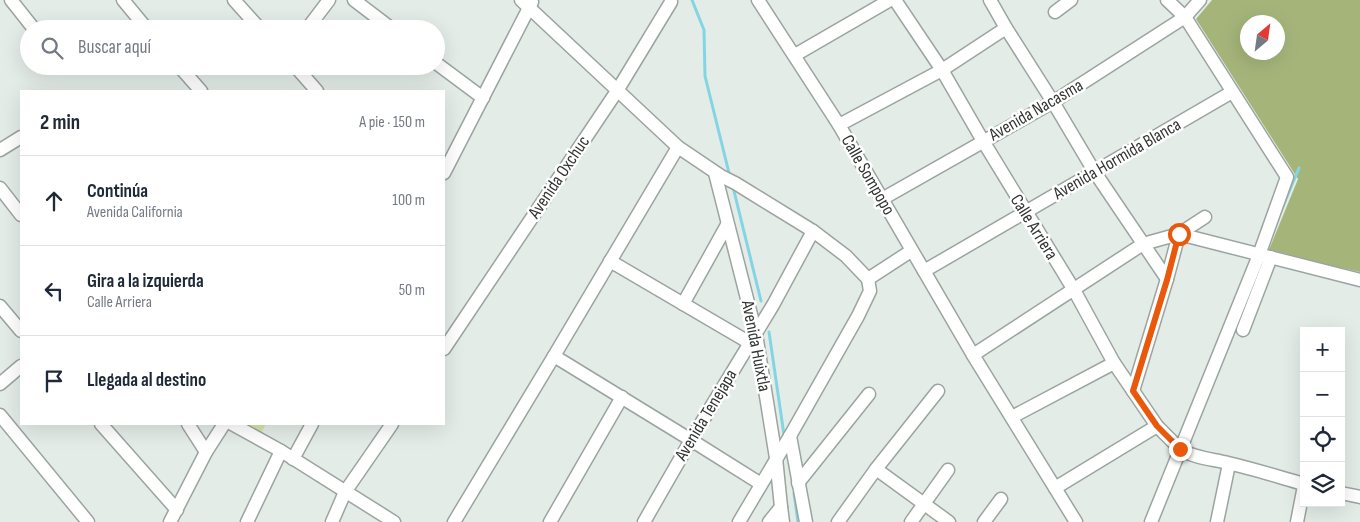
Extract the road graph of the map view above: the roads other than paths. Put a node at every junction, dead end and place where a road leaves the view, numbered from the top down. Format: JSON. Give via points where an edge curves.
{"nodes":[{"id":1,"x":11,"y":0,"type":"edge"},
{"id":2,"x":123,"y":0,"type":"edge"},
{"id":3,"x":234,"y":0,"type":"edge"},
{"id":4,"x":329,"y":0,"type":"edge"},
{"id":5,"x":354,"y":0,"type":"edge"},
{"id":6,"x":758,"y":0,"type":"edge"},
{"id":7,"x":890,"y":0,"type":"edge"},
{"id":8,"x":895,"y":0,"type":"edge"},
{"id":9,"x":990,"y":0,"type":"edge"},
{"id":10,"x":1071,"y":0,"type":"edge"},
{"id":11,"x":1167,"y":0,"type":"edge"},
{"id":12,"x":1200,"y":0,"type":"edge"},
{"id":13,"x":672,"y":2,"type":"dead end"},
{"id":14,"x":527,"y":3,"type":"edge"},
{"id":15,"x":1056,"y":12,"type":"dead end"},
{"id":16,"x":1185,"y":17,"type":"junction"},
{"id":17,"x":27,"y":20,"type":"edge"},
{"id":18,"x":140,"y":20,"type":"edge"},
{"id":19,"x":252,"y":20,"type":"edge"},
{"id":20,"x":314,"y":20,"type":"edge"},
{"id":21,"x":380,"y":20,"type":"edge"},
{"id":22,"x":1006,"y":28,"type":"junction"},
{"id":23,"x":795,"y":55,"type":"junction"},
{"id":24,"x":445,"y":70,"type":"edge"},
{"id":25,"x":942,"y":70,"type":"junction"},
{"id":26,"x":187,"y":75,"type":"edge"},
{"id":27,"x":303,"y":75,"type":"edge"},
{"id":28,"x":200,"y":90,"type":"edge"},
{"id":29,"x":316,"y":90,"type":"edge"},
{"id":30,"x":616,"y":91,"type":"junction"},
{"id":31,"x":1232,"y":92,"type":"junction"},
{"id":32,"x":483,"y":98,"type":"junction"},
{"id":33,"x":1053,"y":102,"type":"junction"},
{"id":34,"x":839,"y":125,"type":"junction"},
{"id":35,"x":20,"y":138,"type":"edge"},
{"id":36,"x":983,"y":142,"type":"junction"},
{"id":37,"x":678,"y":147,"type":"junction"},
{"id":38,"x":0,"y":150,"type":"edge"},
{"id":39,"x":445,"y":171,"type":"edge"},
{"id":40,"x":1094,"y":171,"type":"junction"},
{"id":41,"x":718,"y":174,"type":"junction"},
{"id":42,"x":0,"y":188,"type":"edge"},
{"id":43,"x":882,"y":199,"type":"junction"},
{"id":44,"x":1025,"y":213,"type":"junction"},
{"id":45,"x":20,"y":214,"type":"edge"},
{"id":46,"x":1205,"y":217,"type":"dead end"},
{"id":47,"x":727,"y":224,"type":"junction"},
{"id":48,"x":813,"y":230,"type":"junction"},
{"id":49,"x":1179,"y":234,"type":"junction"},
{"id":50,"x":1143,"y":244,"type":"junction"},
{"id":51,"x":911,"y":250,"type":"junction"},
{"id":52,"x":1265,"y":256,"type":"junction"},
{"id":53,"x":610,"y":260,"type":"junction"},
{"id":54,"x":924,"y":271,"type":"junction"},
{"id":55,"x":868,"y":278,"type":"junction"},
{"id":56,"x":1167,"y":280,"type":"junction"},
{"id":57,"x":1360,"y":280,"type":"edge"},
{"id":58,"x":1074,"y":290,"type":"junction"},
{"id":59,"x":683,"y":304,"type":"junction"},
{"id":60,"x":0,"y":306,"type":"edge"},
{"id":61,"x":20,"y":330,"type":"edge"},
{"id":62,"x":1243,"y":330,"type":"dead end"},
{"id":63,"x":753,"y":339,"type":"junction"},
{"id":64,"x":445,"y":344,"type":"edge"},
{"id":65,"x":973,"y":354,"type":"junction"},
{"id":66,"x":554,"y":356,"type":"junction"},
{"id":67,"x":1114,"y":363,"type":"junction"},
{"id":68,"x":20,"y":367,"type":"edge"},
{"id":69,"x":0,"y":384,"type":"edge"},
{"id":70,"x":938,"y":390,"type":"dead end"},
{"id":71,"x":1133,"y":391,"type":"junction"},
{"id":72,"x":869,"y":394,"type":"dead end"},
{"id":73,"x":622,"y":397,"type":"junction"},
{"id":74,"x":0,"y":415,"type":"edge"},
{"id":75,"x":1012,"y":417,"type":"junction"},
{"id":76,"x":102,"y":425,"type":"edge"},
{"id":77,"x":189,"y":425,"type":"edge"},
{"id":78,"x":223,"y":425,"type":"edge"},
{"id":79,"x":234,"y":425,"type":"edge"},
{"id":80,"x":311,"y":425,"type":"edge"},
{"id":81,"x":391,"y":425,"type":"edge"},
{"id":82,"x":1157,"y":426,"type":"junction"},
{"id":83,"x":790,"y":436,"type":"junction"},
{"id":84,"x":691,"y":440,"type":"junction"},
{"id":85,"x":281,"y":451,"type":"junction"},
{"id":86,"x":206,"y":452,"type":"junction"},
{"id":87,"x":1186,"y":452,"type":"junction"},
{"id":88,"x":776,"y":458,"type":"junction"},
{"id":89,"x":293,"y":460,"type":"junction"},
{"id":90,"x":1229,"y":464,"type":"junction"},
{"id":91,"x":876,"y":469,"type":"junction"},
{"id":92,"x":948,"y":470,"type":"dead end"},
{"id":93,"x":798,"y":483,"type":"junction"},
{"id":94,"x":761,"y":484,"type":"junction"},
{"id":95,"x":1300,"y":484,"type":"edge"},
{"id":96,"x":1055,"y":488,"type":"junction"},
{"id":97,"x":345,"y":492,"type":"junction"},
{"id":98,"x":1345,"y":494,"type":"edge"},
{"id":99,"x":1360,"y":497,"type":"edge"},
{"id":100,"x":1001,"y":499,"type":"dead end"},
{"id":101,"x":924,"y":504,"type":"junction"},
{"id":102,"x":1300,"y":506,"type":"edge"},
{"id":103,"x":781,"y":507,"type":"junction"},
{"id":104,"x":176,"y":510,"type":"junction"},
{"id":105,"x":88,"y":522,"type":"edge"},
{"id":106,"x":170,"y":522,"type":"edge"},
{"id":107,"x":247,"y":522,"type":"edge"},
{"id":108,"x":332,"y":522,"type":"edge"},
{"id":109,"x":394,"y":522,"type":"edge"},
{"id":110,"x":454,"y":522,"type":"edge"},
{"id":111,"x":550,"y":522,"type":"edge"},
{"id":112,"x":644,"y":522,"type":"edge"},
{"id":113,"x":739,"y":522,"type":"edge"},
{"id":114,"x":770,"y":522,"type":"edge"},
{"id":115,"x":783,"y":522,"type":"edge"},
{"id":116,"x":806,"y":522,"type":"edge"},
{"id":117,"x":838,"y":522,"type":"edge"},
{"id":118,"x":911,"y":522,"type":"edge"},
{"id":119,"x":949,"y":522,"type":"edge"},
{"id":120,"x":984,"y":522,"type":"edge"},
{"id":121,"x":1076,"y":522,"type":"edge"},
{"id":122,"x":1151,"y":522,"type":"edge"},
{"id":123,"x":1217,"y":522,"type":"edge"},
{"id":124,"x":1297,"y":522,"type":"edge"}],
"edges":[{"from":1,"to":17,"type":"street"},
{"from":2,"to":18,"type":"street"},
{"from":3,"to":19,"type":"street"},
{"from":4,"to":20,"type":"street"},
{"from":5,"to":21,"type":"street"},
{"from":6,"to":23,"type":"street","name":"Calle Sompopo"},
{"from":7,"to":23,"type":"street"},
{"from":8,"to":25,"type":"street","name":"Calle Arriera"},
{"from":9,"to":22,"type":"street"},
{"from":10,"to":15,"type":"street"},
{"from":11,"to":16,"type":"street"},
{"from":12,"to":16,"type":"street","name":"Avenida Nacasma"},
{"from":13,"to":30,"type":"street","name":"Avenida Oxchuc"},
{"from":14,"to":30,"type":"street"},
{"from":14,"to":32,"type":"street"},
{"from":16,"to":31,"type":"street"},
{"from":16,"to":33,"type":"street","name":"Avenida Nacasma"},
{"from":22,"to":25,"type":"street"},
{"from":22,"to":33,"type":"street"},
{"from":23,"to":34,"type":"street","name":"Calle Sompopo"},
{"from":24,"to":32,"type":"street"},
{"from":25,"to":34,"type":"street"},
{"from":25,"to":36,"type":"street","name":"Calle Arriera"},
{"from":26,"to":28,"type":"street"},
{"from":27,"to":29,"type":"street"},
{"from":30,"to":37,"type":"street"},
{"from":30,"to":64,"type":"street","name":"Avenida Oxchuc"},
{"from":31,"to":40,"type":"street","name":"Avenida Hormida Blanca"},
{"from":31,"to":52,"type":"street","via":[[1287,178]]},
{"from":32,"to":39,"type":"street"},
{"from":33,"to":36,"type":"street","name":"Avenida Nacasma"},
{"from":33,"to":40,"type":"street"},
{"from":34,"to":43,"type":"street","name":"Calle Sompopo"},
{"from":35,"to":38,"type":"street"},
{"from":36,"to":43,"type":"street","name":"Avenida Nacasma"},
{"from":36,"to":44,"type":"street","name":"Calle Arriera"},
{"from":37,"to":41,"type":"street"},
{"from":37,"to":53,"type":"street"},
{"from":40,"to":44,"type":"street","name":"Avenida Hormida Blanca"},
{"from":40,"to":50,"type":"street"},
{"from":41,"to":47,"type":"street","name":"Avenida Huixtla"},
{"from":41,"to":48,"type":"street"},
{"from":42,"to":45,"type":"street"},
{"from":43,"to":51,"type":"street","name":"Calle Sompopo"},
{"from":44,"to":54,"type":"street","name":"Avenida Hormida Blanca"},
{"from":44,"to":58,"type":"street","name":"Calle Arriera"},
{"from":46,"to":49,"type":"street"},
{"from":47,"to":59,"type":"street"},
{"from":47,"to":63,"type":"street","name":"Avenida Huixtla"},
{"from":48,"to":55,"type":"street"},
{"from":48,"to":63,"type":"street","name":"Avenida Tenejapa"},
{"from":49,"to":50,"type":"street"},
{"from":49,"to":52,"type":"street"},
{"from":49,"to":56,"type":"street"},
{"from":50,"to":56,"type":"street"},
{"from":50,"to":58,"type":"street"},
{"from":51,"to":54,"type":"street","name":"Calle Sompopo"},
{"from":51,"to":55,"type":"street"},
{"from":52,"to":57,"type":"street"},
{"from":52,"to":62,"type":"street"},
{"from":52,"to":87,"type":"street"},
{"from":53,"to":59,"type":"street"},
{"from":53,"to":66,"type":"street"},
{"from":54,"to":65,"type":"street","name":"Calle Sompopo"},
{"from":55,"to":83,"type":"street","via":[[870,291],[858,316]]},
{"from":56,"to":71,"type":"street"},
{"from":58,"to":65,"type":"street"},
{"from":58,"to":67,"type":"street","name":"Calle Arriera"},
{"from":59,"to":63,"type":"street"},
{"from":60,"to":61,"type":"street"},
{"from":63,"to":84,"type":"street","name":"Avenida Tenejapa"},
{"from":63,"to":88,"type":"street","name":"Avenida Huixtla"},
{"from":65,"to":75,"type":"street","name":"Calle Sompopo"},
{"from":66,"to":73,"type":"street"},
{"from":66,"to":110,"type":"street"},
{"from":67,"to":71,"type":"street","name":"Calle Arriera"},
{"from":67,"to":75,"type":"street"},
{"from":68,"to":69,"type":"street"},
{"from":70,"to":91,"type":"street"},
{"from":71,"to":82,"type":"street","name":"Calle Arriera"},
{"from":72,"to":93,"type":"street"},
{"from":73,"to":84,"type":"street"},
{"from":73,"to":111,"type":"street"},
{"from":74,"to":105,"type":"street"},
{"from":75,"to":96,"type":"street","name":"Calle Sompopo"},
{"from":76,"to":104,"type":"street"},
{"from":77,"to":86,"type":"street"},
{"from":78,"to":86,"type":"street"},
{"from":79,"to":85,"type":"street"},
{"from":80,"to":89,"type":"street"},
{"from":81,"to":97,"type":"street"},
{"from":82,"to":87,"type":"street","name":"Calle Arriera"},
{"from":82,"to":96,"type":"street"},
{"from":83,"to":88,"type":"street"},
{"from":83,"to":93,"type":"street"},
{"from":84,"to":94,"type":"street"},
{"from":84,"to":112,"type":"street","name":"Avenida Tenejapa"},
{"from":85,"to":89,"type":"street"},
{"from":85,"to":107,"type":"street"},
{"from":86,"to":104,"type":"street"},
{"from":87,"to":90,"type":"street"},
{"from":87,"to":122,"type":"street"},
{"from":88,"to":94,"type":"street"},
{"from":88,"to":103,"type":"street","name":"Avenida Huixtla"},
{"from":89,"to":97,"type":"street"},
{"from":90,"to":95,"type":"street"},
{"from":90,"to":123,"type":"street"},
{"from":91,"to":101,"type":"street"},
{"from":91,"to":117,"type":"street"},
{"from":92,"to":101,"type":"street"},
{"from":93,"to":116,"type":"street"},
{"from":94,"to":113,"type":"street"},
{"from":96,"to":121,"type":"street","name":"Calle Sompopo"},
{"from":97,"to":108,"type":"street"},
{"from":97,"to":109,"type":"street"},
{"from":98,"to":99,"type":"street"},
{"from":100,"to":120,"type":"street"},
{"from":101,"to":118,"type":"street"},
{"from":101,"to":119,"type":"street"},
{"from":102,"to":124,"type":"street"},
{"from":103,"to":114,"type":"street"},
{"from":103,"to":115,"type":"street","name":"Avenida Huixtla"},
{"from":104,"to":106,"type":"street"}]}
